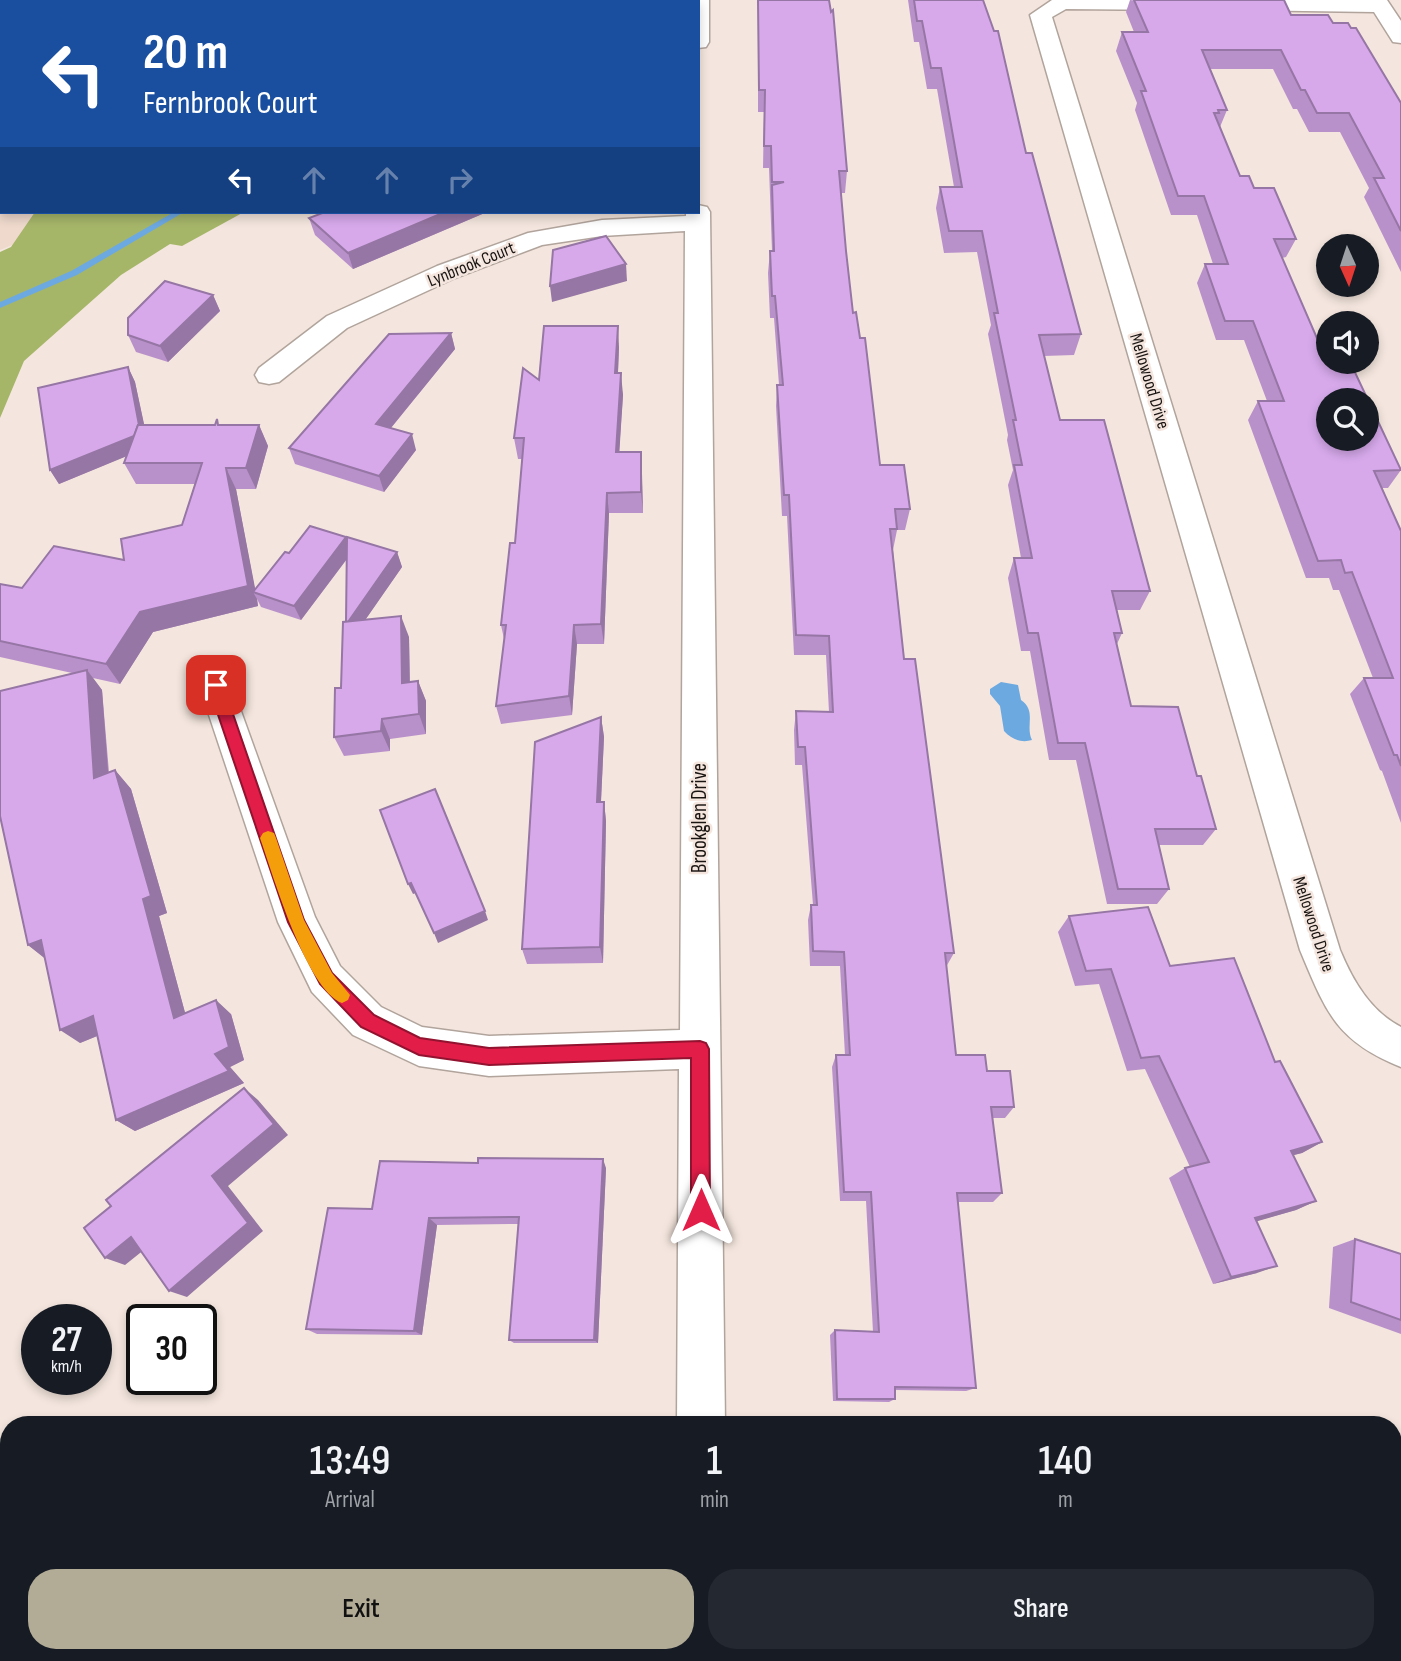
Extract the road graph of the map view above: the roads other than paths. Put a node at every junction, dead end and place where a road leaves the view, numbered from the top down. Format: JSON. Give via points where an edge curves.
{"nodes":[{"id":1,"x":1379,"y":3,"type":"edge"},
{"id":2,"x":1401,"y":37,"type":"edge"},
{"id":3,"x":698,"y":218,"type":"edge"},
{"id":4,"x":269,"y":375,"type":"dead end"},
{"id":5,"x":216,"y":685,"type":"dead end"},
{"id":6,"x":1401,"y":1047,"type":"edge"},
{"id":7,"x":700,"y":1049,"type":"junction"},
{"id":8,"x":701,"y":1416,"type":"edge"}],
"edges":[{"from":1,"to":2,"type":"street"},
{"from":1,"to":6,"type":"street","name":"Mellowood Drive","via":[[1062,3],[1041,15],[1320,950],[1355,1017],[1388,1044]]},
{"from":3,"to":4,"type":"street","name":"Lynbrook Court","via":[[537,238],[446,272],[337,322]]},
{"from":3,"to":7,"type":"street","name":"Brookglen Drive"},
{"from":5,"to":7,"type":"street","via":[[297,922],[326,979],[368,1021],[419,1046],[489,1056]]},
{"from":7,"to":8,"type":"street","name":"Brookglen Drive"}]}
